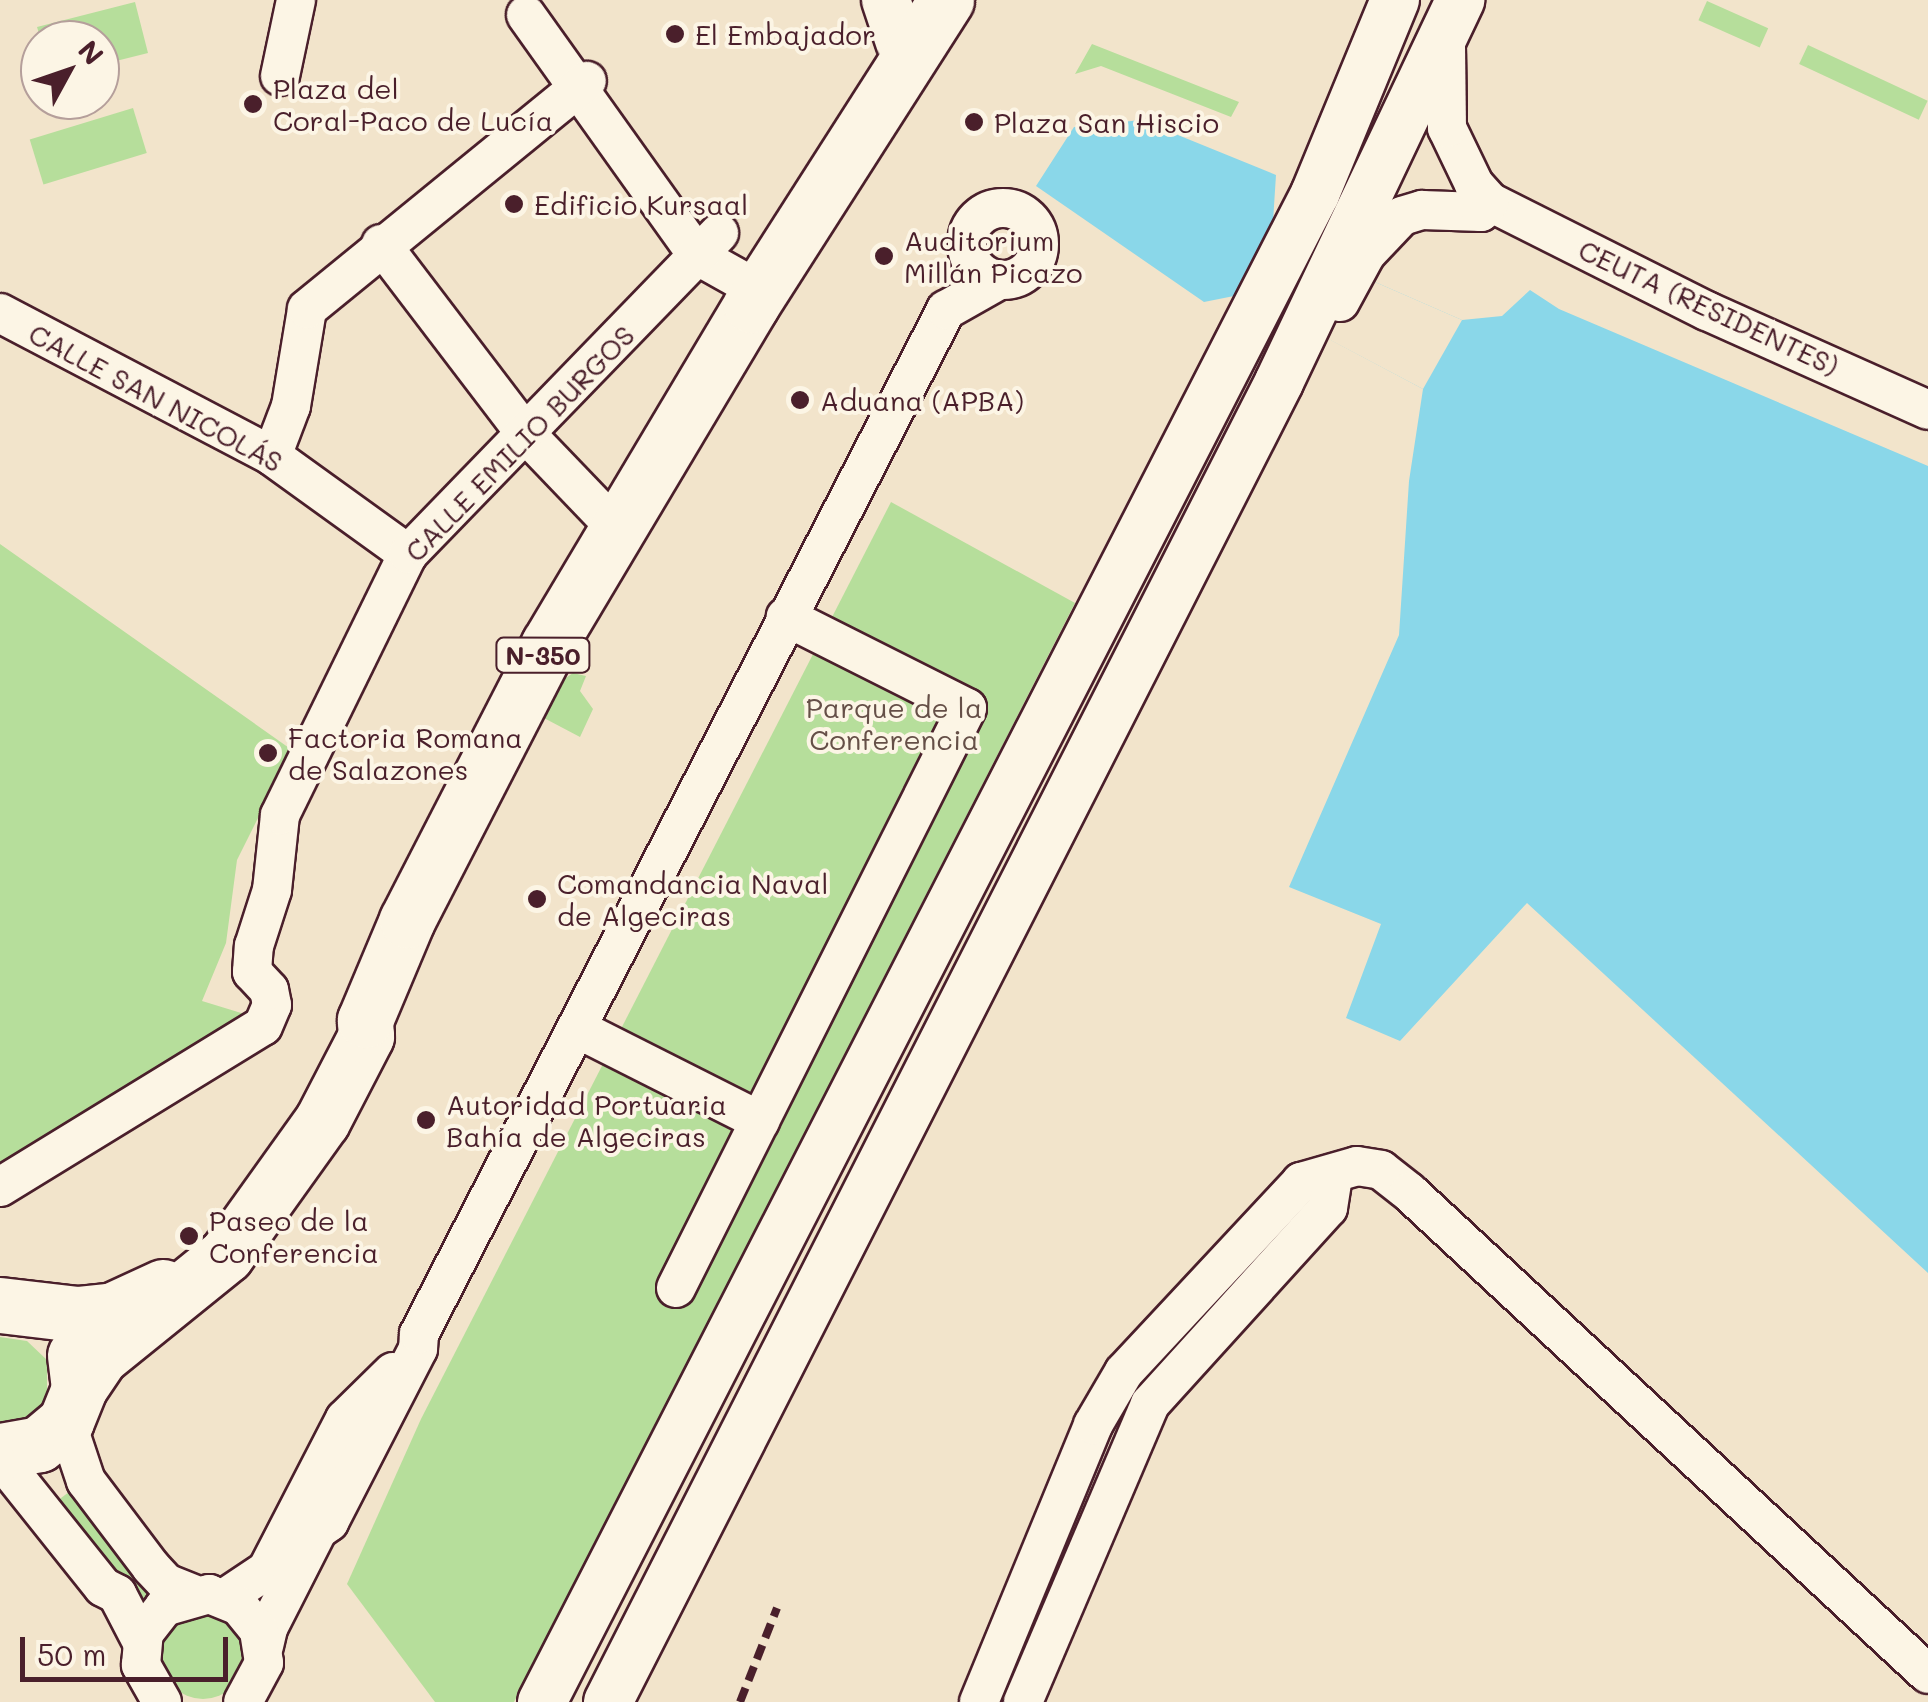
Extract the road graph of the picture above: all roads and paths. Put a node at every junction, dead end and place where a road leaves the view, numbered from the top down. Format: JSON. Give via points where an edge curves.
{"nodes":[{"id":1,"x":296,"y":0,"type":"edge"},
{"id":2,"x":946,"y":0,"type":"edge"},
{"id":3,"x":1361,"y":0,"type":"edge"},
{"id":4,"x":1394,"y":0,"type":"edge"},
{"id":5,"x":1441,"y":10,"type":"edge"},
{"id":6,"x":904,"y":14,"type":"edge"},
{"id":7,"x":526,"y":15,"type":"dead end"},
{"id":8,"x":280,"y":76,"type":"dead end"},
{"id":9,"x":583,"y":84,"type":"junction"},
{"id":10,"x":1359,"y":97,"type":"junction"},
{"id":11,"x":1316,"y":194,"type":"junction"},
{"id":12,"x":1490,"y":202,"type":"junction"},
{"id":13,"x":966,"y":239,"type":"junction"},
{"id":14,"x":381,"y":244,"type":"junction"},
{"id":15,"x":709,"y":245,"type":"junction"},
{"id":16,"x":999,"y":280,"type":"junction"},
{"id":17,"x":749,"y":295,"type":"junction"},
{"id":18,"x":946,"y":310,"type":"junction"},
{"id":19,"x":0,"y":313,"type":"edge"},
{"id":20,"x":1278,"y":382,"type":"junction"},
{"id":21,"x":1928,"y":410,"type":"edge"},
{"id":22,"x":526,"y":434,"type":"junction"},
{"id":23,"x":272,"y":456,"type":"junction"},
{"id":24,"x":617,"y":529,"type":"junction"},
{"id":25,"x":408,"y":554,"type":"junction"},
{"id":26,"x":786,"y":616,"type":"junction"},
{"id":27,"x":365,"y":1020,"type":"junction"},
{"id":28,"x":578,"y":1029,"type":"junction"},
{"id":29,"x":760,"y":1121,"type":"junction"},
{"id":30,"x":1333,"y":1176,"type":"junction"},
{"id":31,"x":0,"y":1187,"type":"edge"},
{"id":32,"x":676,"y":1288,"type":"dead end"},
{"id":33,"x":12,"y":1306,"type":"edge"},
{"id":34,"x":419,"y":1334,"type":"junction"},
{"id":35,"x":72,"y":1404,"type":"junction"},
{"id":36,"x":0,"y":1454,"type":"edge"},
{"id":37,"x":209,"y":1596,"type":"junction"},
{"id":38,"x":142,"y":1642,"type":"junction"},
{"id":39,"x":264,"y":1646,"type":"junction"},
{"id":40,"x":1928,"y":1674,"type":"edge"},
{"id":41,"x":162,"y":1702,"type":"edge"},
{"id":42,"x":244,"y":1702,"type":"edge"},
{"id":43,"x":542,"y":1702,"type":"edge"},
{"id":44,"x":608,"y":1702,"type":"edge"},
{"id":45,"x":980,"y":1702,"type":"edge"},
{"id":46,"x":1022,"y":1702,"type":"edge"}],
"edges":[{"from":1,"to":8,"type":"street"},
{"from":2,"to":17,"type":"highway","number":"N-350"},
{"from":3,"to":11,"type":"main road","via":[[1325,113]]},
{"from":4,"to":10,"type":"main road"},
{"from":5,"to":10,"type":"main road"},
{"from":5,"to":12,"type":"street","via":[[1447,128]]},
{"from":5,"to":20,"type":"main road"},
{"from":6,"to":17,"type":"highway","number":"N-350"},
{"from":7,"to":9,"type":"street"},
{"from":9,"to":14,"type":"street"},
{"from":9,"to":15,"type":"street"},
{"from":10,"to":11,"type":"main road"},
{"from":11,"to":43,"type":"main road"},
{"from":12,"to":20,"type":"street","via":[[1469,213],[1422,210],[1385,229],[1317,346]]},
{"from":12,"to":21,"type":"street","name":"CEUTA (RESIDENTES)","via":[[1707,311]]},
{"from":13,"to":16,"type":"street","via":[[976,269]]},
{"from":13,"to":16,"type":"street","via":[[988,210],[1014,209],[1034,224],[1036,261],[1018,278]]},
{"from":13,"to":18,"type":"street","via":[[945,288]]},
{"from":14,"to":22,"type":"street"},
{"from":14,"to":23,"type":"street","via":[[306,309],[291,406]]},
{"from":15,"to":17,"type":"street"},
{"from":15,"to":22,"type":"street","name":"CALLE EMILIO BURGOS"},
{"from":16,"to":18,"type":"street"},
{"from":17,"to":24,"type":"highway","number":"N-350"},
{"from":18,"to":26,"type":"street"},
{"from":19,"to":23,"type":"street","name":"CALLE SAN NICOLÁS"},
{"from":20,"to":44,"type":"main road"},
{"from":22,"to":24,"type":"street"},
{"from":22,"to":25,"type":"street","name":"CALLE EMILIO BURGOS"},
{"from":23,"to":25,"type":"street","name":"CALLE SAN NICOLÁS"},
{"from":24,"to":27,"type":"highway","number":"N-350","via":[[495,742]]},
{"from":25,"to":31,"type":"street","name":"CALLE EMILIO BURGOS","via":[[280,814],[272,890],[254,946],[252,972],[269,990],[272,1005],[262,1026]]},
{"from":26,"to":28,"type":"street"},
{"from":26,"to":29,"type":"street","via":[[967,708]]},
{"from":27,"to":33,"type":"highway","number":"N-350","via":[[352,1029],[310,1113],[261,1181],[173,1280],[112,1310],[77,1314]]},
{"from":27,"to":35,"type":"highway","number":"N-350","via":[[366,1036],[330,1106],[255,1220],[172,1304],[100,1357]]},
{"from":28,"to":29,"type":"street"},
{"from":28,"to":34,"type":"street"},
{"from":29,"to":32,"type":"street"},
{"from":30,"to":40,"type":"street","via":[[1369,1166],[1409,1192]]},
{"from":30,"to":45,"type":"street","via":[[1301,1182],[1124,1372],[1093,1425]]},
{"from":30,"to":46,"type":"street","via":[[1328,1208],[1150,1404]]},
{"from":33,"to":35,"type":"highway","number":"N-350","via":[[66,1337]]},
{"from":34,"to":37,"type":"street","via":[[407,1342],[390,1379],[345,1419],[267,1570]]},
{"from":34,"to":39,"type":"street","via":[[418,1349],[329,1522],[318,1530]]},
{"from":35,"to":36,"type":"highway","number":"N-350","via":[[39,1444]]},
{"from":35,"to":37,"type":"street","via":[[86,1481],[166,1583]]},
{"from":36,"to":38,"type":"street","via":[[104,1587],[117,1594]]},
{"from":37,"to":38,"type":"street","via":[[164,1607]]},
{"from":37,"to":39,"type":"street","via":[[251,1617]]},
{"from":38,"to":41,"type":"street","via":[[146,1680]]},
{"from":39,"to":42,"type":"street","via":[[260,1678]]}]}
